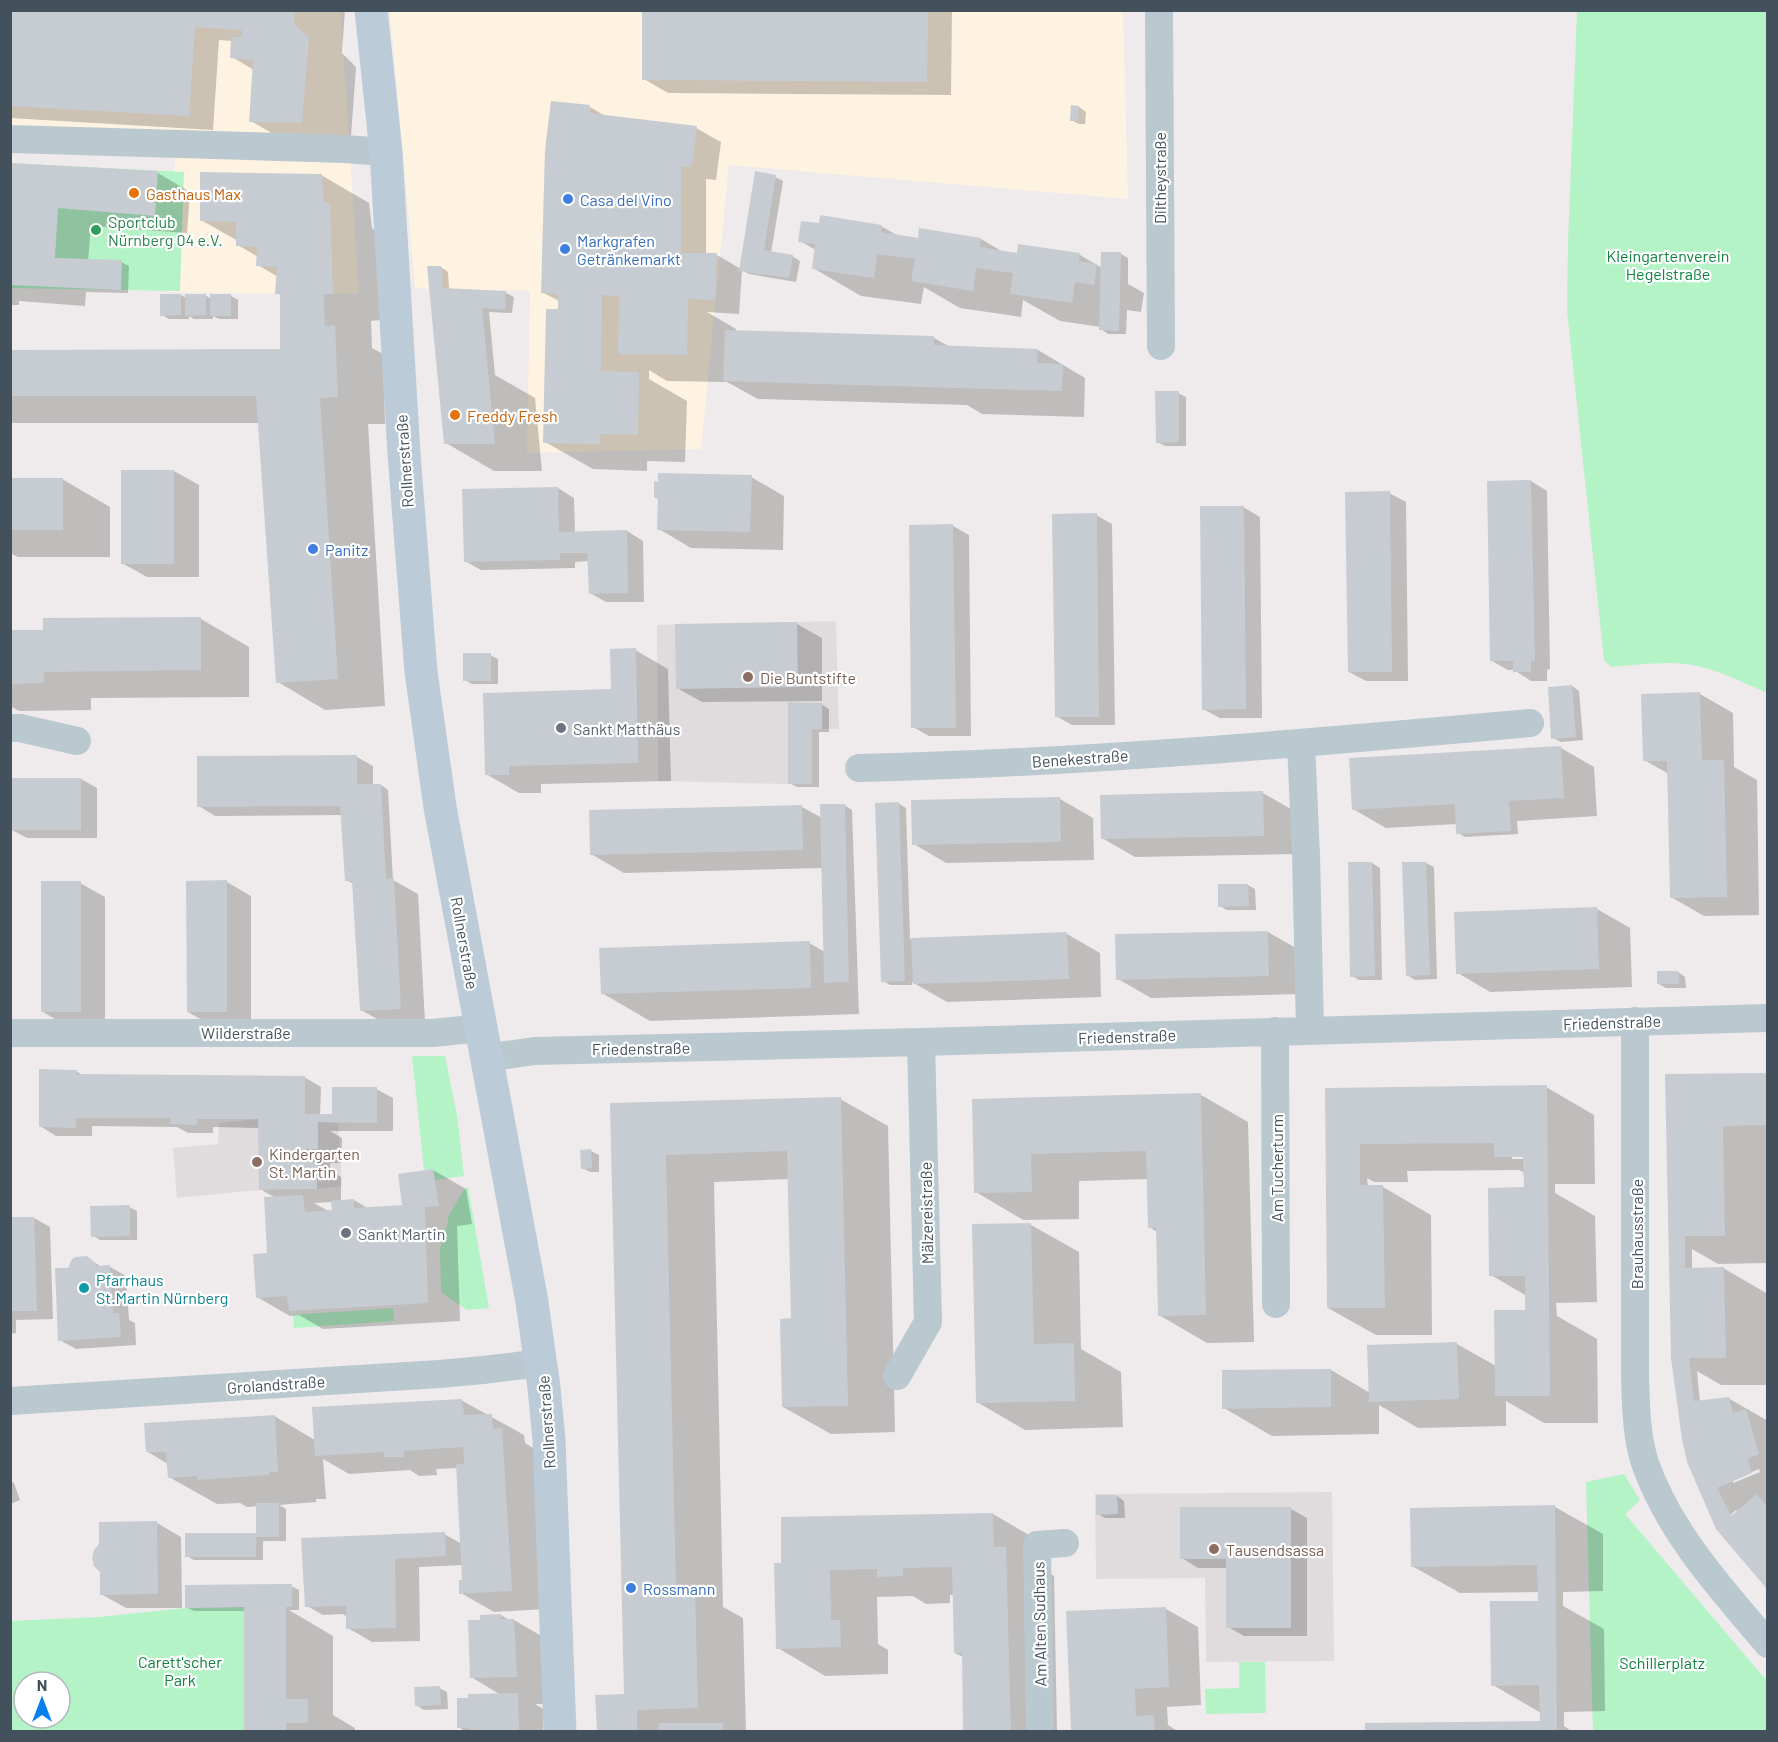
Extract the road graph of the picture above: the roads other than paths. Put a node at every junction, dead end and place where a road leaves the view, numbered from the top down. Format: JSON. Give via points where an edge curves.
{"nodes":[{"id":1,"x":371,"y":10,"type":"edge"},
{"id":2,"x":1159,"y":10,"type":"edge"},
{"id":3,"x":10,"y":139,"type":"edge"},
{"id":4,"x":386,"y":152,"type":"junction"},
{"id":5,"x":1161,"y":346,"type":"dead end"},
{"id":6,"x":1530,"y":723,"type":"dead end"},
{"id":7,"x":10,"y":728,"type":"edge"},
{"id":8,"x":77,"y":741,"type":"dead end"},
{"id":9,"x":1301,"y":743,"type":"junction"},
{"id":10,"x":859,"y":768,"type":"dead end"},
{"id":11,"x":1767,"y":1018,"type":"edge"},
{"id":12,"x":1635,"y":1021,"type":"junction"},
{"id":13,"x":1275,"y":1031,"type":"junction"},
{"id":14,"x":1310,"y":1031,"type":"junction"},
{"id":15,"x":10,"y":1033,"type":"edge"},
{"id":16,"x":921,"y":1042,"type":"junction"},
{"id":17,"x":483,"y":1043,"type":"junction"},
{"id":18,"x":1276,"y":1304,"type":"dead end"},
{"id":19,"x":541,"y":1362,"type":"junction"},
{"id":20,"x":897,"y":1376,"type":"dead end"},
{"id":21,"x":10,"y":1401,"type":"edge"},
{"id":22,"x":1065,"y":1543,"type":"dead end"},
{"id":23,"x":1767,"y":1644,"type":"edge"},
{"id":24,"x":560,"y":1731,"type":"edge"},
{"id":25,"x":1040,"y":1731,"type":"edge"}],
"edges":[{"from":1,"to":4,"type":"street","name":"Rollnerstraße"},
{"from":2,"to":5,"type":"street","name":"Diltheystraße"},
{"from":3,"to":4,"type":"street"},
{"from":4,"to":17,"type":"street","name":"Rollnerstraße","via":[[419,660],[440,807]]},
{"from":6,"to":9,"type":"street","name":"Benekestraße"},
{"from":7,"to":8,"type":"street"},
{"from":9,"to":10,"type":"street","name":"Benekestraße","via":[[969,766]]},
{"from":9,"to":14,"type":"street"},
{"from":11,"to":12,"type":"street","name":"Friedenstraße"},
{"from":12,"to":14,"type":"street","name":"Friedenstraße"},
{"from":12,"to":23,"type":"street","name":"Brauhausstraße","via":[[1635,1376],[1641,1446],[1661,1500],[1688,1545]]},
{"from":13,"to":14,"type":"street","name":"Friedenstraße"},
{"from":13,"to":16,"type":"street","name":"Friedenstraße"},
{"from":13,"to":18,"type":"street","name":"Am Tucherturm"},
{"from":15,"to":17,"type":"street","name":"Wilderstraße","via":[[433,1033]]},
{"from":16,"to":17,"type":"street","name":"Friedenstraße","via":[[534,1051]]},
{"from":16,"to":20,"type":"street","name":"Mälzereistraße","via":[[928,1322]]},
{"from":17,"to":19,"type":"street","name":"Rollnerstraße"},
{"from":19,"to":21,"type":"street","name":"Grolandstraße","via":[[450,1373]]},
{"from":19,"to":24,"type":"street","name":"Rollnerstraße","via":[[549,1440]]},
{"from":22,"to":25,"type":"street","name":"Am Alten Sudhaus","via":[[1037,1545]]}]}
